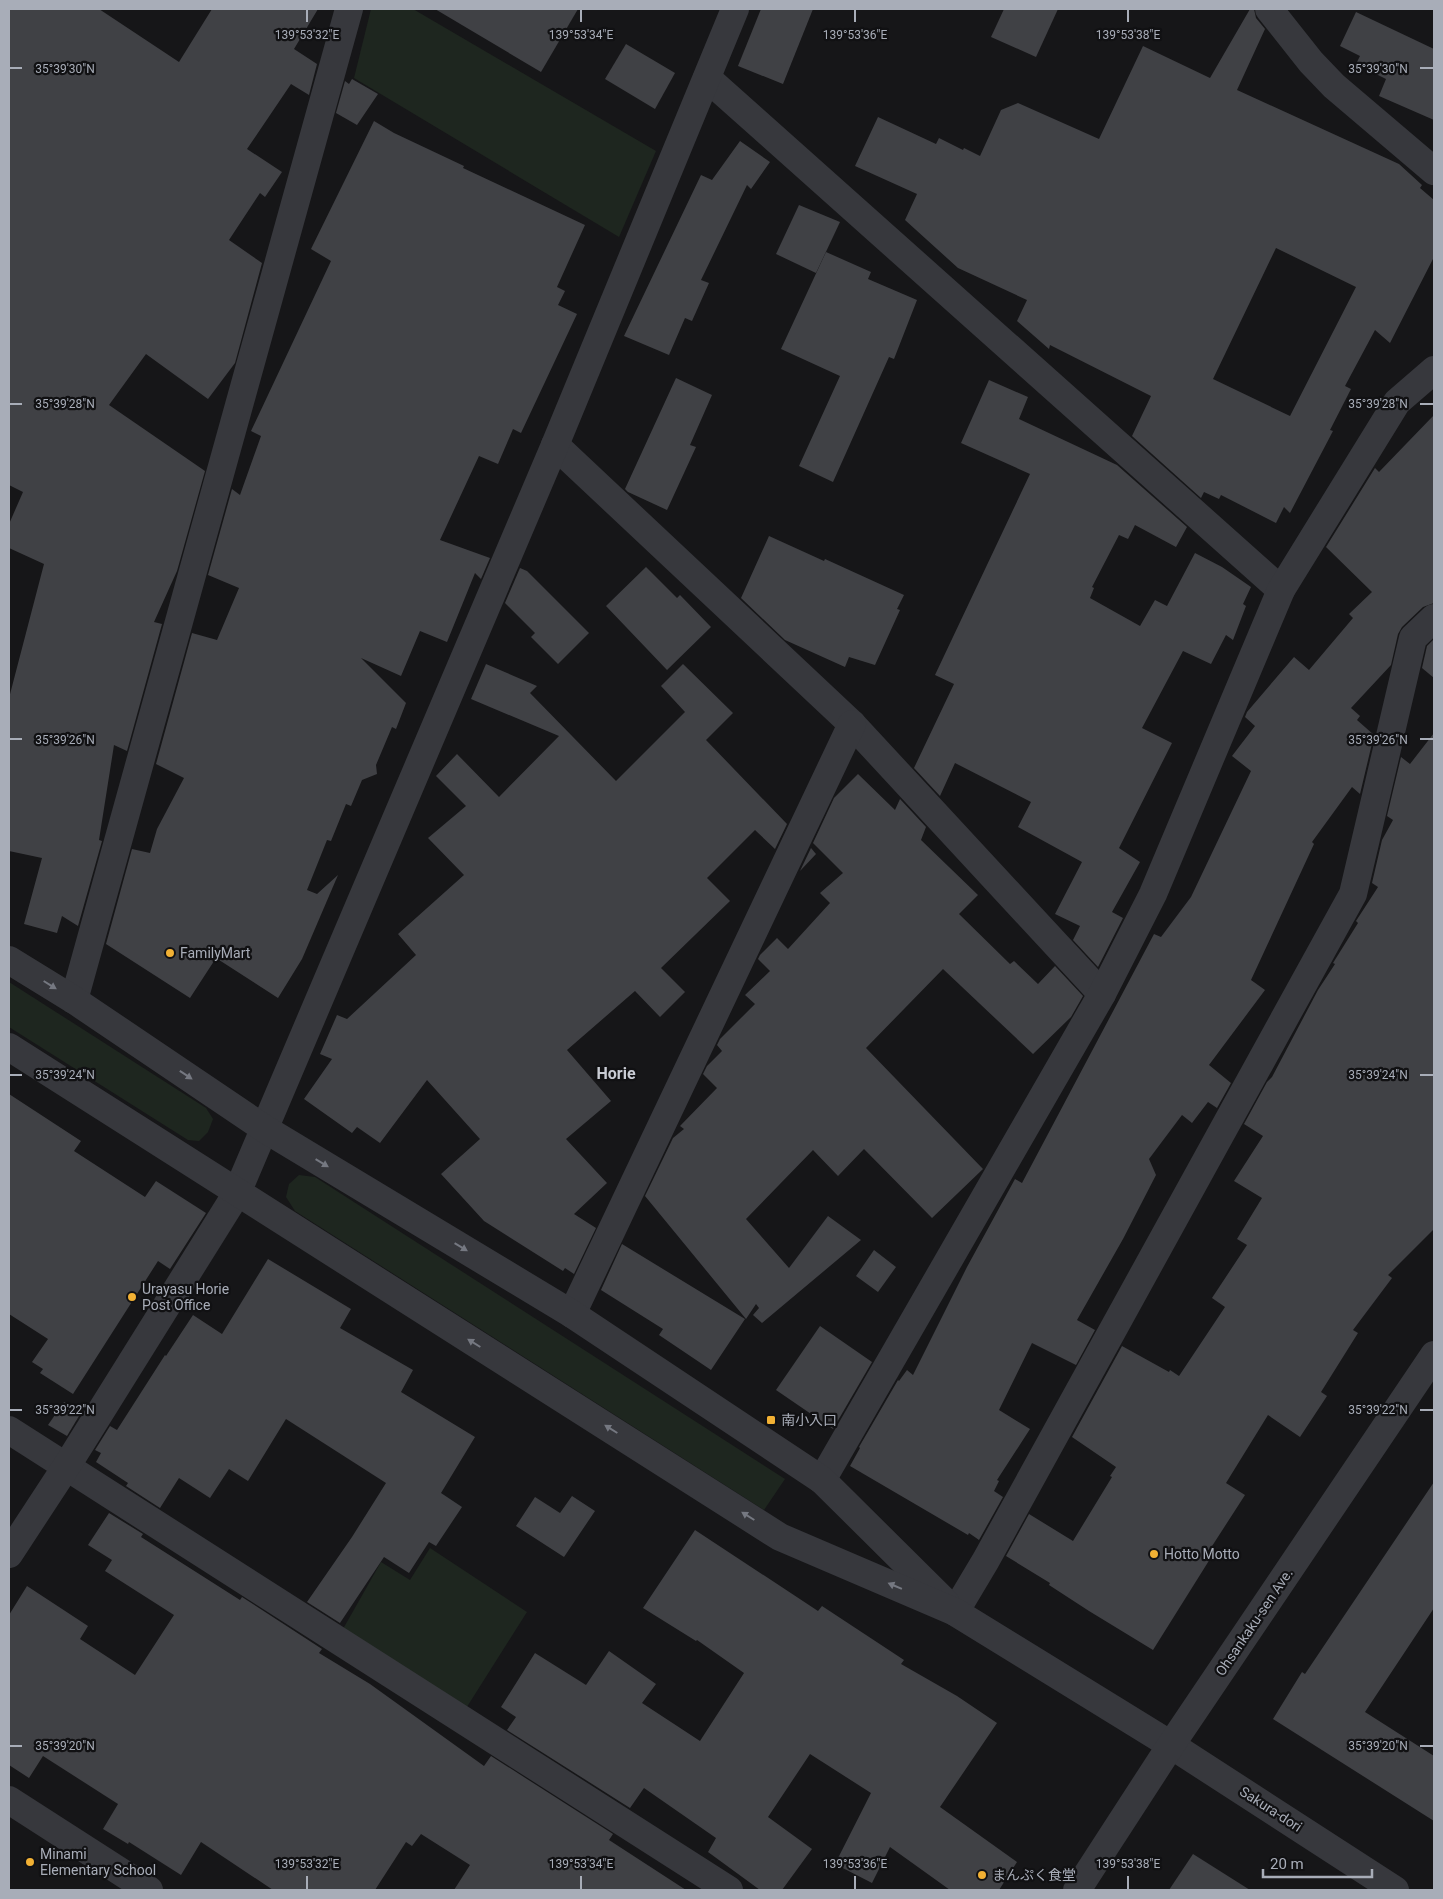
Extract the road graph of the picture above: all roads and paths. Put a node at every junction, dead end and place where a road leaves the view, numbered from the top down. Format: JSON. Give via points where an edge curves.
{"nodes":[{"id":1,"x":349,"y":9,"type":"edge"},
{"id":2,"x":735,"y":9,"type":"edge"},
{"id":3,"x":1269,"y":9,"type":"edge"},
{"id":4,"x":706,"y":78,"type":"junction"},
{"id":5,"x":1434,"y":171,"type":"edge"},
{"id":6,"x":1434,"y":370,"type":"edge"},
{"id":7,"x":555,"y":445,"type":"junction"},
{"id":8,"x":1281,"y":590,"type":"junction"},
{"id":9,"x":1434,"y":618,"type":"edge"},
{"id":10,"x":852,"y":724,"type":"junction"},
{"id":11,"x":9,"y":960,"type":"edge"},
{"id":12,"x":1102,"y":994,"type":"junction"},
{"id":13,"x":74,"y":1000,"type":"junction"},
{"id":14,"x":9,"y":1047,"type":"edge"},
{"id":15,"x":266,"y":1129,"type":"junction"},
{"id":16,"x":237,"y":1193,"type":"junction"},
{"id":17,"x":572,"y":1314,"type":"junction"},
{"id":18,"x":1434,"y":1354,"type":"edge"},
{"id":19,"x":9,"y":1430,"type":"edge"},
{"id":20,"x":66,"y":1467,"type":"junction"},
{"id":21,"x":822,"y":1480,"type":"junction"},
{"id":22,"x":9,"y":1554,"type":"edge"},
{"id":23,"x":955,"y":1612,"type":"junction"},
{"id":24,"x":1171,"y":1745,"type":"junction"},
{"id":25,"x":9,"y":1800,"type":"edge"},
{"id":26,"x":149,"y":1890,"type":"edge"},
{"id":27,"x":729,"y":1890,"type":"edge"},
{"id":28,"x":1077,"y":1890,"type":"edge"},
{"id":29,"x":1395,"y":1890,"type":"edge"}],
"edges":[{"from":1,"to":13,"type":"street"},
{"from":2,"to":4,"type":"street"},
{"from":3,"to":5,"type":"street","via":[[1334,86]]},
{"from":4,"to":7,"type":"street"},
{"from":4,"to":8,"type":"street"},
{"from":6,"to":8,"type":"street","via":[[1397,402]]},
{"from":7,"to":10,"type":"street"},
{"from":7,"to":15,"type":"street"},
{"from":8,"to":12,"type":"street","via":[[1154,894]]},
{"from":9,"to":23,"type":"street","via":[[1413,638],[1353,894]]},
{"from":10,"to":12,"type":"street"},
{"from":10,"to":17,"type":"street"},
{"from":11,"to":13,"type":"street","one_way":true},
{"from":12,"to":21,"type":"street"},
{"from":13,"to":15,"type":"street","one_way":true},
{"from":14,"to":16,"type":"street"},
{"from":15,"to":16,"type":"street"},
{"from":15,"to":17,"type":"street","one_way":true},
{"from":16,"to":20,"type":"street"},
{"from":23,"to":16,"type":"street","one_way":true,"via":[[780,1537]]},
{"from":17,"to":21,"type":"street"},
{"from":18,"to":24,"type":"street","name":"Ohsankaku-sen Ave."},
{"from":19,"to":20,"type":"street"},
{"from":20,"to":22,"type":"street"},
{"from":20,"to":27,"type":"street"},
{"from":21,"to":23,"type":"street"},
{"from":23,"to":24,"type":"street","name":"Sakura-dori"},
{"from":24,"to":28,"type":"street","name":"Ohsankaku-sen Ave."},
{"from":24,"to":29,"type":"street","name":"Sakura-dori"},
{"from":25,"to":26,"type":"street"}]}
